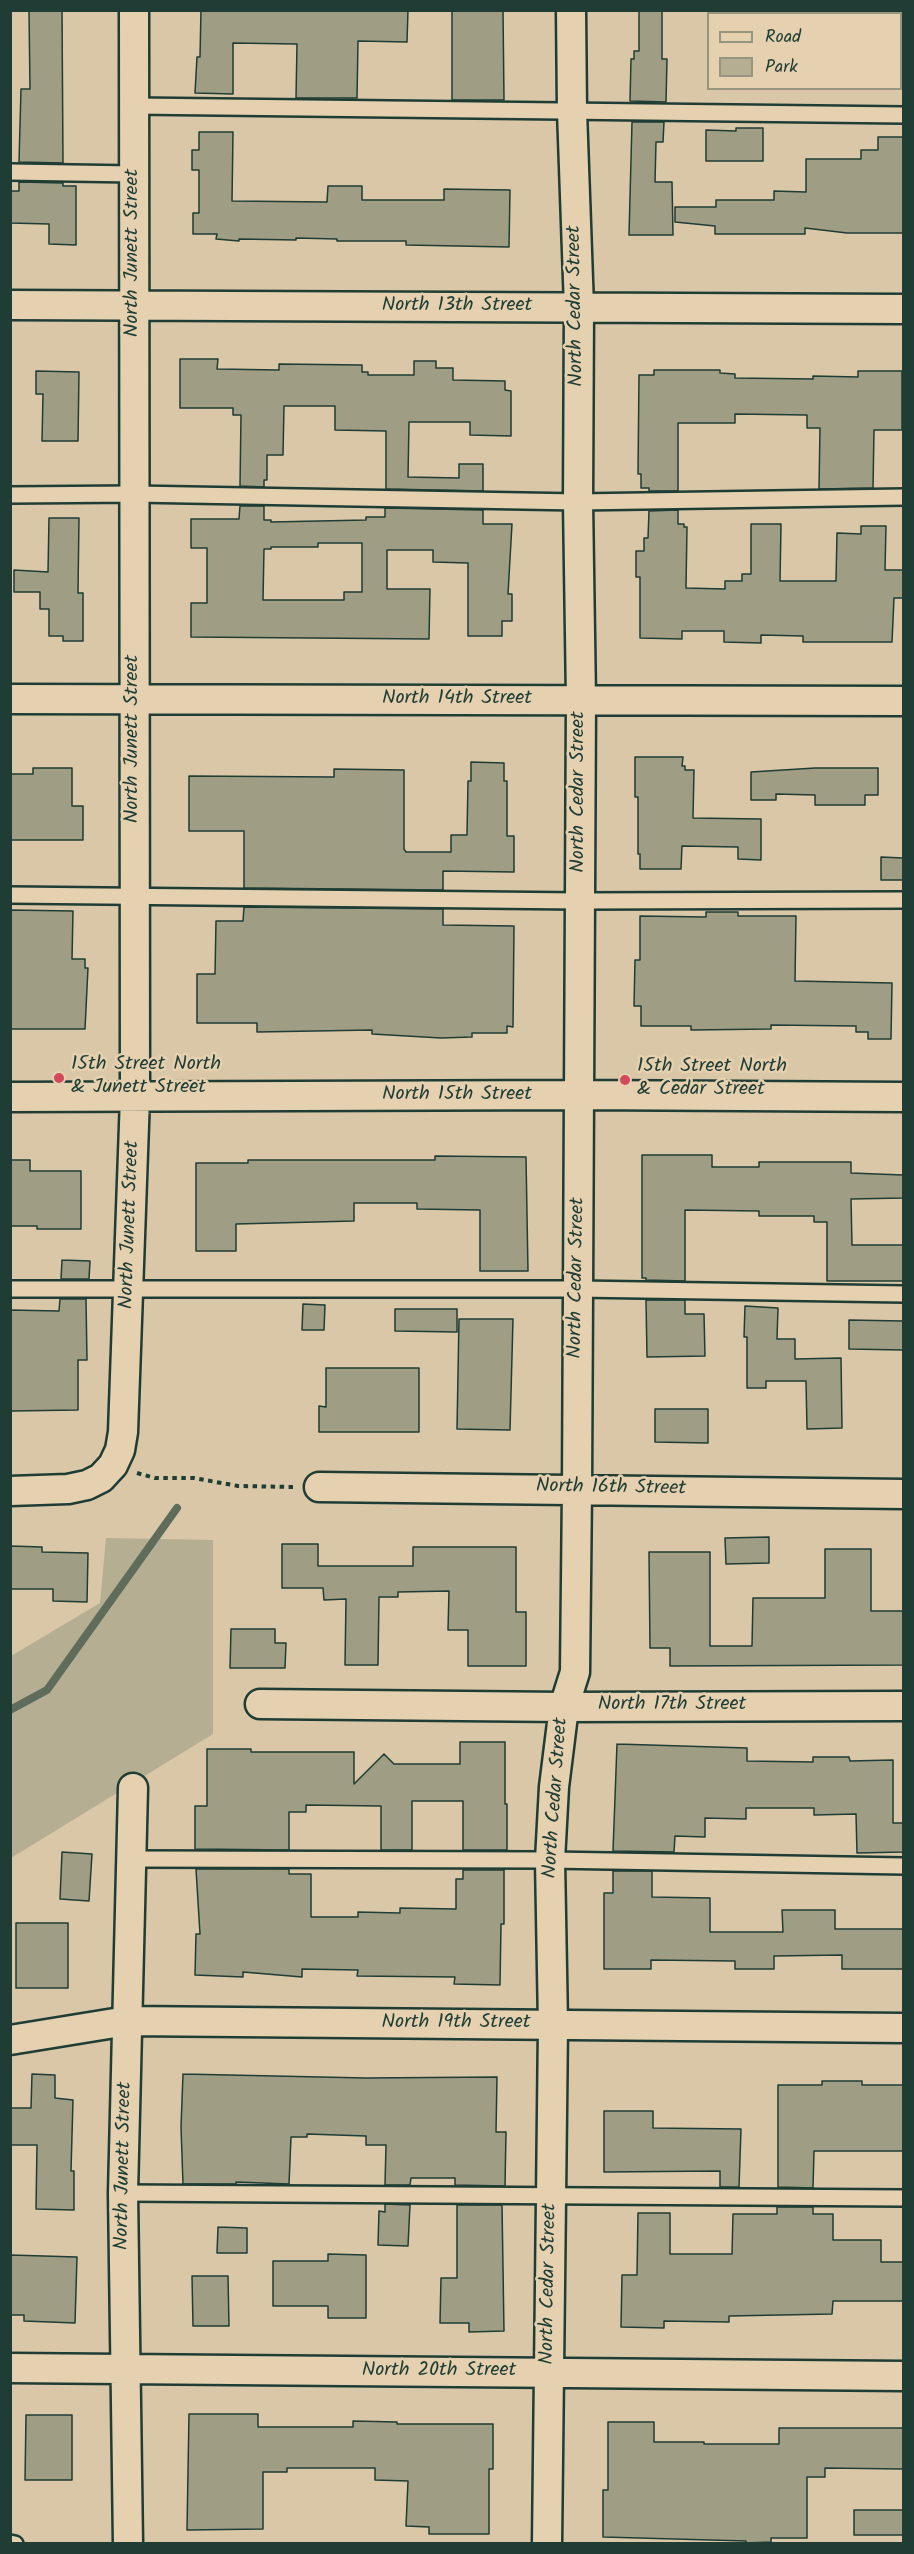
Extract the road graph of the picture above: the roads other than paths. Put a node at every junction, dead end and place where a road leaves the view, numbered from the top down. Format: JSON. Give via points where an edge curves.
{"nodes":[{"id":1,"x":134,"y":10,"type":"edge"},
{"id":2,"x":571,"y":10,"type":"edge"},
{"id":3,"x":134,"y":106,"type":"junction"},
{"id":4,"x":572,"y":111,"type":"junction"},
{"id":5,"x":903,"y":115,"type":"edge"},
{"id":6,"x":10,"y":172,"type":"edge"},
{"id":7,"x":134,"y":174,"type":"junction"},
{"id":8,"x":10,"y":305,"type":"edge"},
{"id":9,"x":134,"y":306,"type":"junction"},
{"id":10,"x":579,"y":308,"type":"junction"},
{"id":11,"x":903,"y":309,"type":"edge"},
{"id":12,"x":134,"y":494,"type":"junction"},
{"id":13,"x":10,"y":495,"type":"edge"},
{"id":14,"x":903,"y":497,"type":"edge"},
{"id":15,"x":578,"y":502,"type":"junction"},
{"id":16,"x":10,"y":699,"type":"edge"},
{"id":17,"x":134,"y":700,"type":"junction"},
{"id":18,"x":581,"y":700,"type":"junction"},
{"id":19,"x":903,"y":701,"type":"edge"},
{"id":20,"x":10,"y":895,"type":"edge"},
{"id":21,"x":134,"y":895,"type":"junction"},
{"id":22,"x":903,"y":900,"type":"edge"},
{"id":23,"x":579,"y":901,"type":"junction"},
{"id":24,"x":581,"y":1095,"type":"junction"},
{"id":25,"x":10,"y":1097,"type":"edge"},
{"id":26,"x":135,"y":1097,"type":"junction"},
{"id":27,"x":903,"y":1097,"type":"edge"},
{"id":28,"x":10,"y":1289,"type":"edge"},
{"id":29,"x":129,"y":1289,"type":"junction"},
{"id":30,"x":577,"y":1289,"type":"junction"},
{"id":31,"x":903,"y":1294,"type":"edge"},
{"id":32,"x":319,"y":1487,"type":"road end"},
{"id":33,"x":577,"y":1489,"type":"junction"},
{"id":34,"x":10,"y":1491,"type":"edge"},
{"id":35,"x":903,"y":1494,"type":"edge"},
{"id":36,"x":260,"y":1704,"type":"dead end"},
{"id":37,"x":903,"y":1706,"type":"edge"},
{"id":38,"x":564,"y":1707,"type":"junction"},
{"id":39,"x":134,"y":1788,"type":"dead end"},
{"id":40,"x":131,"y":1859,"type":"junction"},
{"id":41,"x":550,"y":1860,"type":"junction"},
{"id":42,"x":903,"y":1866,"type":"edge"},
{"id":43,"x":127,"y":2022,"type":"junction"},
{"id":44,"x":553,"y":2025,"type":"junction"},
{"id":45,"x":903,"y":2028,"type":"edge"},
{"id":46,"x":10,"y":2040,"type":"edge"},
{"id":47,"x":123,"y":2193,"type":"junction"},
{"id":48,"x":551,"y":2196,"type":"junction"},
{"id":49,"x":903,"y":2198,"type":"edge"},
{"id":50,"x":10,"y":2368,"type":"edge"},
{"id":51,"x":125,"y":2369,"type":"junction"},
{"id":52,"x":549,"y":2373,"type":"junction"},
{"id":53,"x":903,"y":2376,"type":"edge"},
{"id":54,"x":128,"y":2544,"type":"edge"},
{"id":55,"x":547,"y":2544,"type":"edge"}],
"edges":[{"from":1,"to":3,"type":"street","name":"North Junett Street"},
{"from":2,"to":4,"type":"street","name":"North Cedar Street"},
{"from":3,"to":4,"type":"lane"},
{"from":3,"to":7,"type":"street","name":"North Junett Street"},
{"from":4,"to":5,"type":"lane"},
{"from":4,"to":10,"type":"street","name":"North Cedar Street"},
{"from":6,"to":7,"type":"lane"},
{"from":7,"to":9,"type":"street","name":"North Junett Street"},
{"from":8,"to":9,"type":"street","name":"North 13th Street"},
{"from":9,"to":10,"type":"street","name":"North 13th Street"},
{"from":9,"to":12,"type":"street","name":"North Junett Street"},
{"from":10,"to":11,"type":"street","name":"North 13th Street"},
{"from":10,"to":15,"type":"street","name":"North Cedar Street"},
{"from":12,"to":13,"type":"lane"},
{"from":12,"to":15,"type":"lane"},
{"from":12,"to":17,"type":"street","name":"North Junett Street"},
{"from":14,"to":15,"type":"lane"},
{"from":15,"to":18,"type":"street","name":"North Cedar Street"},
{"from":16,"to":17,"type":"street","name":"North 14th Street"},
{"from":17,"to":18,"type":"street","name":"North 14th Street"},
{"from":17,"to":21,"type":"street","name":"North Junett Street"},
{"from":18,"to":19,"type":"street","name":"North 14th Street"},
{"from":18,"to":23,"type":"street","name":"North Cedar Street"},
{"from":20,"to":21,"type":"lane"},
{"from":21,"to":23,"type":"lane"},
{"from":21,"to":26,"type":"street","name":"North Junett Street"},
{"from":22,"to":23,"type":"lane"},
{"from":23,"to":24,"type":"street","name":"North Cedar Street"},
{"from":24,"to":26,"type":"street","name":"North 15th Street"},
{"from":24,"to":27,"type":"street","name":"North 15th Street"},
{"from":24,"to":30,"type":"street","name":"North Cedar Street"},
{"from":25,"to":26,"type":"street","name":"North 15th Street"},
{"from":26,"to":29,"type":"street","name":"North Junett Street"},
{"from":28,"to":29,"type":"lane"},
{"from":29,"to":30,"type":"lane"},
{"from":29,"to":34,"type":"street","name":"North Junett Street","via":[[123,1432],[113,1465],[87,1485]]},
{"from":30,"to":31,"type":"lane"},
{"from":30,"to":33,"type":"street","name":"North Cedar Street"},
{"from":32,"to":33,"type":"street","name":"North 16th Street"},
{"from":33,"to":35,"type":"street","name":"North 16th Street"},
{"from":33,"to":38,"type":"street","name":"North Cedar Street","via":[[575,1672]]},
{"from":36,"to":38,"type":"street","name":"North 17th Street"},
{"from":37,"to":38,"type":"street","name":"North 17th Street"},
{"from":38,"to":41,"type":"street","name":"North Cedar Street"},
{"from":39,"to":40,"type":"street","name":"North Junett Street"},
{"from":40,"to":41,"type":"lane"},
{"from":40,"to":43,"type":"street","name":"North Junett Street"},
{"from":41,"to":42,"type":"lane"},
{"from":41,"to":44,"type":"street","name":"North Cedar Street"},
{"from":43,"to":44,"type":"street","name":"North 19th Street"},
{"from":43,"to":46,"type":"street","name":"North 19th Street"},
{"from":43,"to":47,"type":"street","name":"North Junett Street"},
{"from":44,"to":45,"type":"street","name":"North 19th Street"},
{"from":44,"to":48,"type":"street","name":"North Cedar Street"},
{"from":47,"to":48,"type":"lane"},
{"from":47,"to":51,"type":"street","name":"North Junett Street"},
{"from":48,"to":49,"type":"lane"},
{"from":48,"to":52,"type":"street","name":"North Cedar Street"},
{"from":50,"to":51,"type":"street","name":"North 20th Street"},
{"from":51,"to":52,"type":"street","name":"North 20th Street"},
{"from":51,"to":54,"type":"street","name":"North Junett Street"},
{"from":52,"to":53,"type":"street","name":"North 20th Street"},
{"from":52,"to":55,"type":"street","name":"North Cedar Street"}]}
